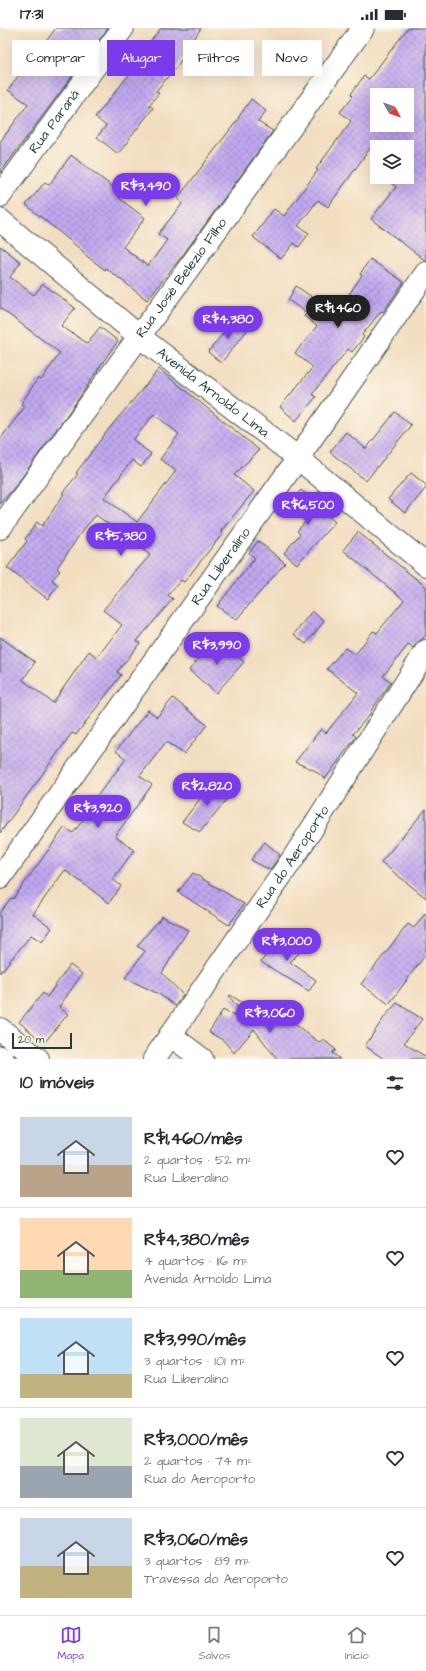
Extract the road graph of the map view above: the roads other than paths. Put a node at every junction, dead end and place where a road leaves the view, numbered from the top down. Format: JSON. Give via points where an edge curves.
{"nodes":[{"id":1,"x":124,"y":28,"type":"edge"},
{"id":2,"x":363,"y":28,"type":"edge"},
{"id":3,"x":0,"y":196,"type":"edge"},
{"id":4,"x":0,"y":220,"type":"edge"},
{"id":5,"x":426,"y":273,"type":"edge"},
{"id":6,"x":140,"y":337,"type":"junction"},
{"id":7,"x":298,"y":458,"type":"junction"},
{"id":8,"x":0,"y":528,"type":"edge"},
{"id":9,"x":426,"y":565,"type":"edge"},
{"id":10,"x":426,"y":651,"type":"edge"},
{"id":11,"x":0,"y":878,"type":"edge"},
{"id":12,"x":0,"y":1029,"type":"edge"},
{"id":13,"x":170,"y":1035,"type":"junction"},
{"id":14,"x":0,"y":1057,"type":"edge"},
{"id":15,"x":3,"y":1059,"type":"edge"},
{"id":16,"x":38,"y":1059,"type":"edge"},
{"id":17,"x":154,"y":1059,"type":"edge"},
{"id":18,"x":202,"y":1059,"type":"edge"}],
"edges":[{"from":1,"to":3,"type":"street","name":"Rua Paraná"},
{"from":2,"to":6,"type":"street","name":"Rua José Belezio Filho"},
{"from":4,"to":6,"type":"street","name":"Avenida Arnoldo Lima"},
{"from":5,"to":7,"type":"street","name":"Rua Liberalino"},
{"from":6,"to":7,"type":"street","name":"Avenida Arnoldo Lima"},
{"from":6,"to":8,"type":"street","name":"Rua José Belezio Filho"},
{"from":7,"to":9,"type":"street","name":"Avenida Arnoldo Lima"},
{"from":7,"to":11,"type":"street","name":"Rua Liberalino"},
{"from":10,"to":13,"type":"street","name":"Rua do Aeroporto","via":[[292,860]]},
{"from":12,"to":16,"type":"street"},
{"from":13,"to":17,"type":"street","name":"Rua do Aeroporto"},
{"from":13,"to":18,"type":"street"},
{"from":14,"to":15,"type":"street"}]}
